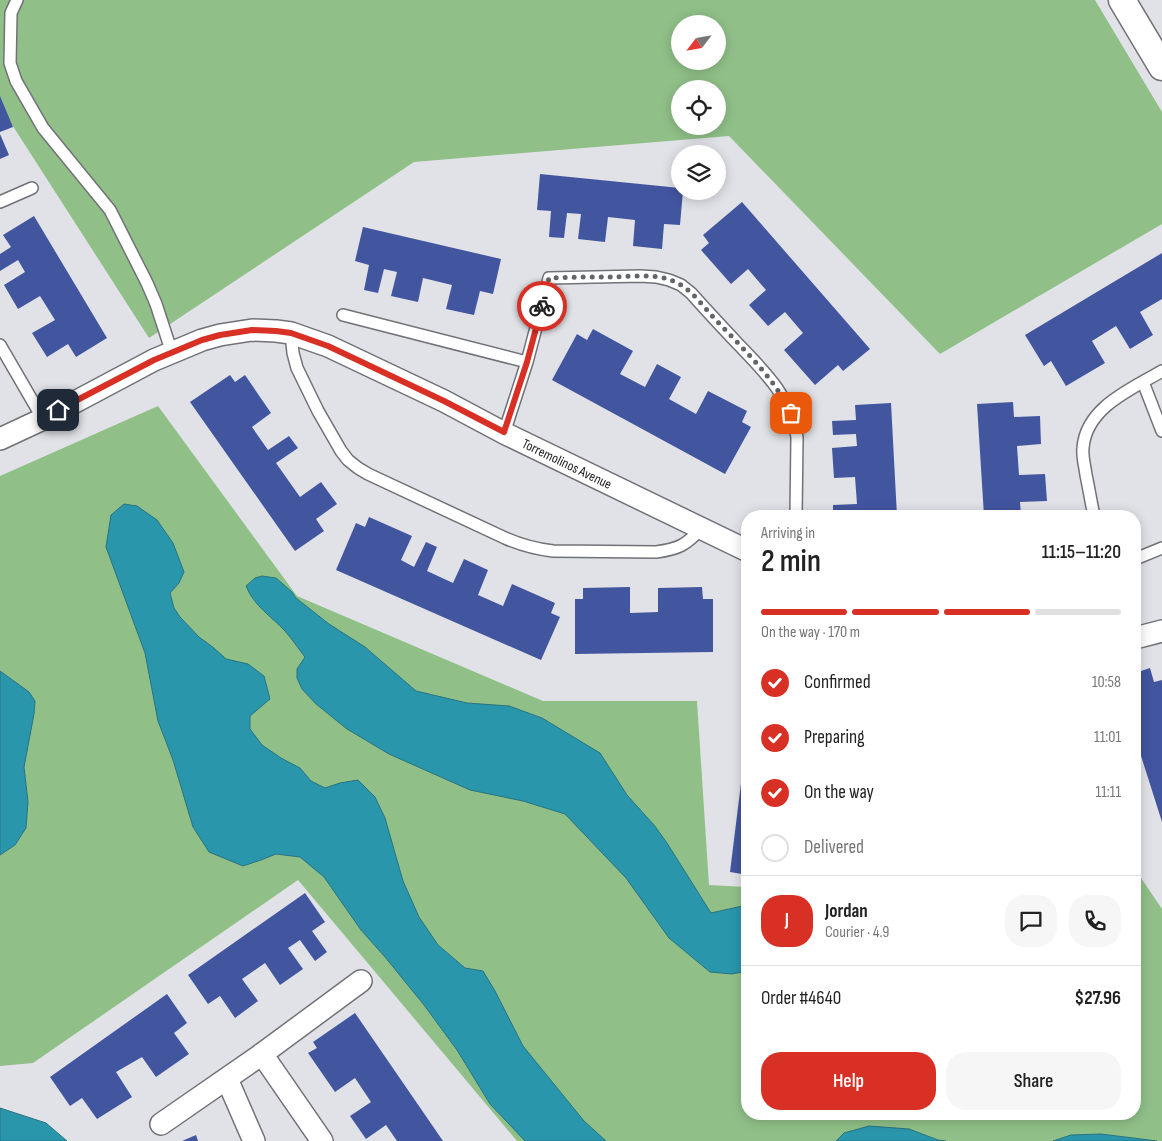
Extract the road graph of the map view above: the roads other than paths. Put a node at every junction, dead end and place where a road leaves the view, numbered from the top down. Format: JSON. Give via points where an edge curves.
{"nodes":[{"id":1,"x":17,"y":0,"type":"edge"},
{"id":2,"x":1122,"y":0,"type":"edge"},
{"id":3,"x":5,"y":35,"type":"edge"},
{"id":4,"x":1162,"y":67,"type":"edge"},
{"id":5,"x":32,"y":188,"type":"dead end"},
{"id":6,"x":0,"y":202,"type":"edge"},
{"id":7,"x":343,"y":315,"type":"dead end"},
{"id":8,"x":291,"y":333,"type":"junction"},
{"id":9,"x":0,"y":345,"type":"edge"},
{"id":10,"x":172,"y":353,"type":"junction"},
{"id":11,"x":527,"y":362,"type":"junction"},
{"id":12,"x":1162,"y":372,"type":"edge"},
{"id":13,"x":1143,"y":382,"type":"junction"},
{"id":14,"x":43,"y":418,"type":"junction"},
{"id":15,"x":1162,"y":431,"type":"edge"},
{"id":16,"x":504,"y":432,"type":"junction"},
{"id":17,"x":0,"y":439,"type":"edge"},
{"id":18,"x":796,"y":510,"type":"edge"},
{"id":19,"x":1093,"y":510,"type":"edge"},
{"id":20,"x":702,"y":528,"type":"junction"},
{"id":21,"x":741,"y":548,"type":"edge"},
{"id":22,"x":1162,"y":548,"type":"edge"},
{"id":23,"x":1141,"y":557,"type":"edge"},
{"id":24,"x":1162,"y":631,"type":"edge"},
{"id":25,"x":1141,"y":636,"type":"edge"},
{"id":26,"x":361,"y":981,"type":"dead end"},
{"id":27,"x":262,"y":1054,"type":"junction"},
{"id":28,"x":227,"y":1079,"type":"junction"},
{"id":29,"x":161,"y":1124,"type":"dead end"},
{"id":30,"x":254,"y":1141,"type":"edge"},
{"id":31,"x":322,"y":1141,"type":"edge"}],
"edges":[{"from":1,"to":3,"type":"lane"},
{"from":2,"to":4,"type":"street"},
{"from":3,"to":10,"type":"lane","via":[[16,81],[43,128],[110,210],[147,283]]},
{"from":5,"to":6,"type":"lane"},
{"from":7,"to":11,"type":"lane"},
{"from":8,"to":10,"type":"street","name":"Torremolinos Avenue","via":[[252,330],[220,335]]},
{"from":8,"to":16,"type":"street","name":"Torremolinos Avenue","via":[[328,346]]},
{"from":8,"to":20,"type":"lane","via":[[298,368],[322,418],[345,456],[368,474],[505,538],[538,549],[668,551],[689,542]]},
{"from":9,"to":14,"type":"lane"},
{"from":10,"to":14,"type":"street","name":"Torremolinos Avenue"},
{"from":11,"to":16,"type":"lane"},
{"from":11,"to":18,"type":"lane","via":[[549,278],[640,276],[670,280],[681,285],[762,369],[784,399],[797,437]]},
{"from":12,"to":13,"type":"lane"},
{"from":13,"to":15,"type":"lane"},
{"from":13,"to":19,"type":"lane","via":[[1105,407],[1086,434],[1084,461]]},
{"from":14,"to":17,"type":"street","name":"Torremolinos Avenue"},
{"from":16,"to":20,"type":"street","name":"Torremolinos Avenue"},
{"from":20,"to":21,"type":"street","name":"Torremolinos Avenue"},
{"from":22,"to":23,"type":"lane"},
{"from":24,"to":25,"type":"street"},
{"from":26,"to":27,"type":"street"},
{"from":27,"to":28,"type":"street"},
{"from":27,"to":31,"type":"street"},
{"from":28,"to":29,"type":"street"},
{"from":28,"to":30,"type":"street"}]}
